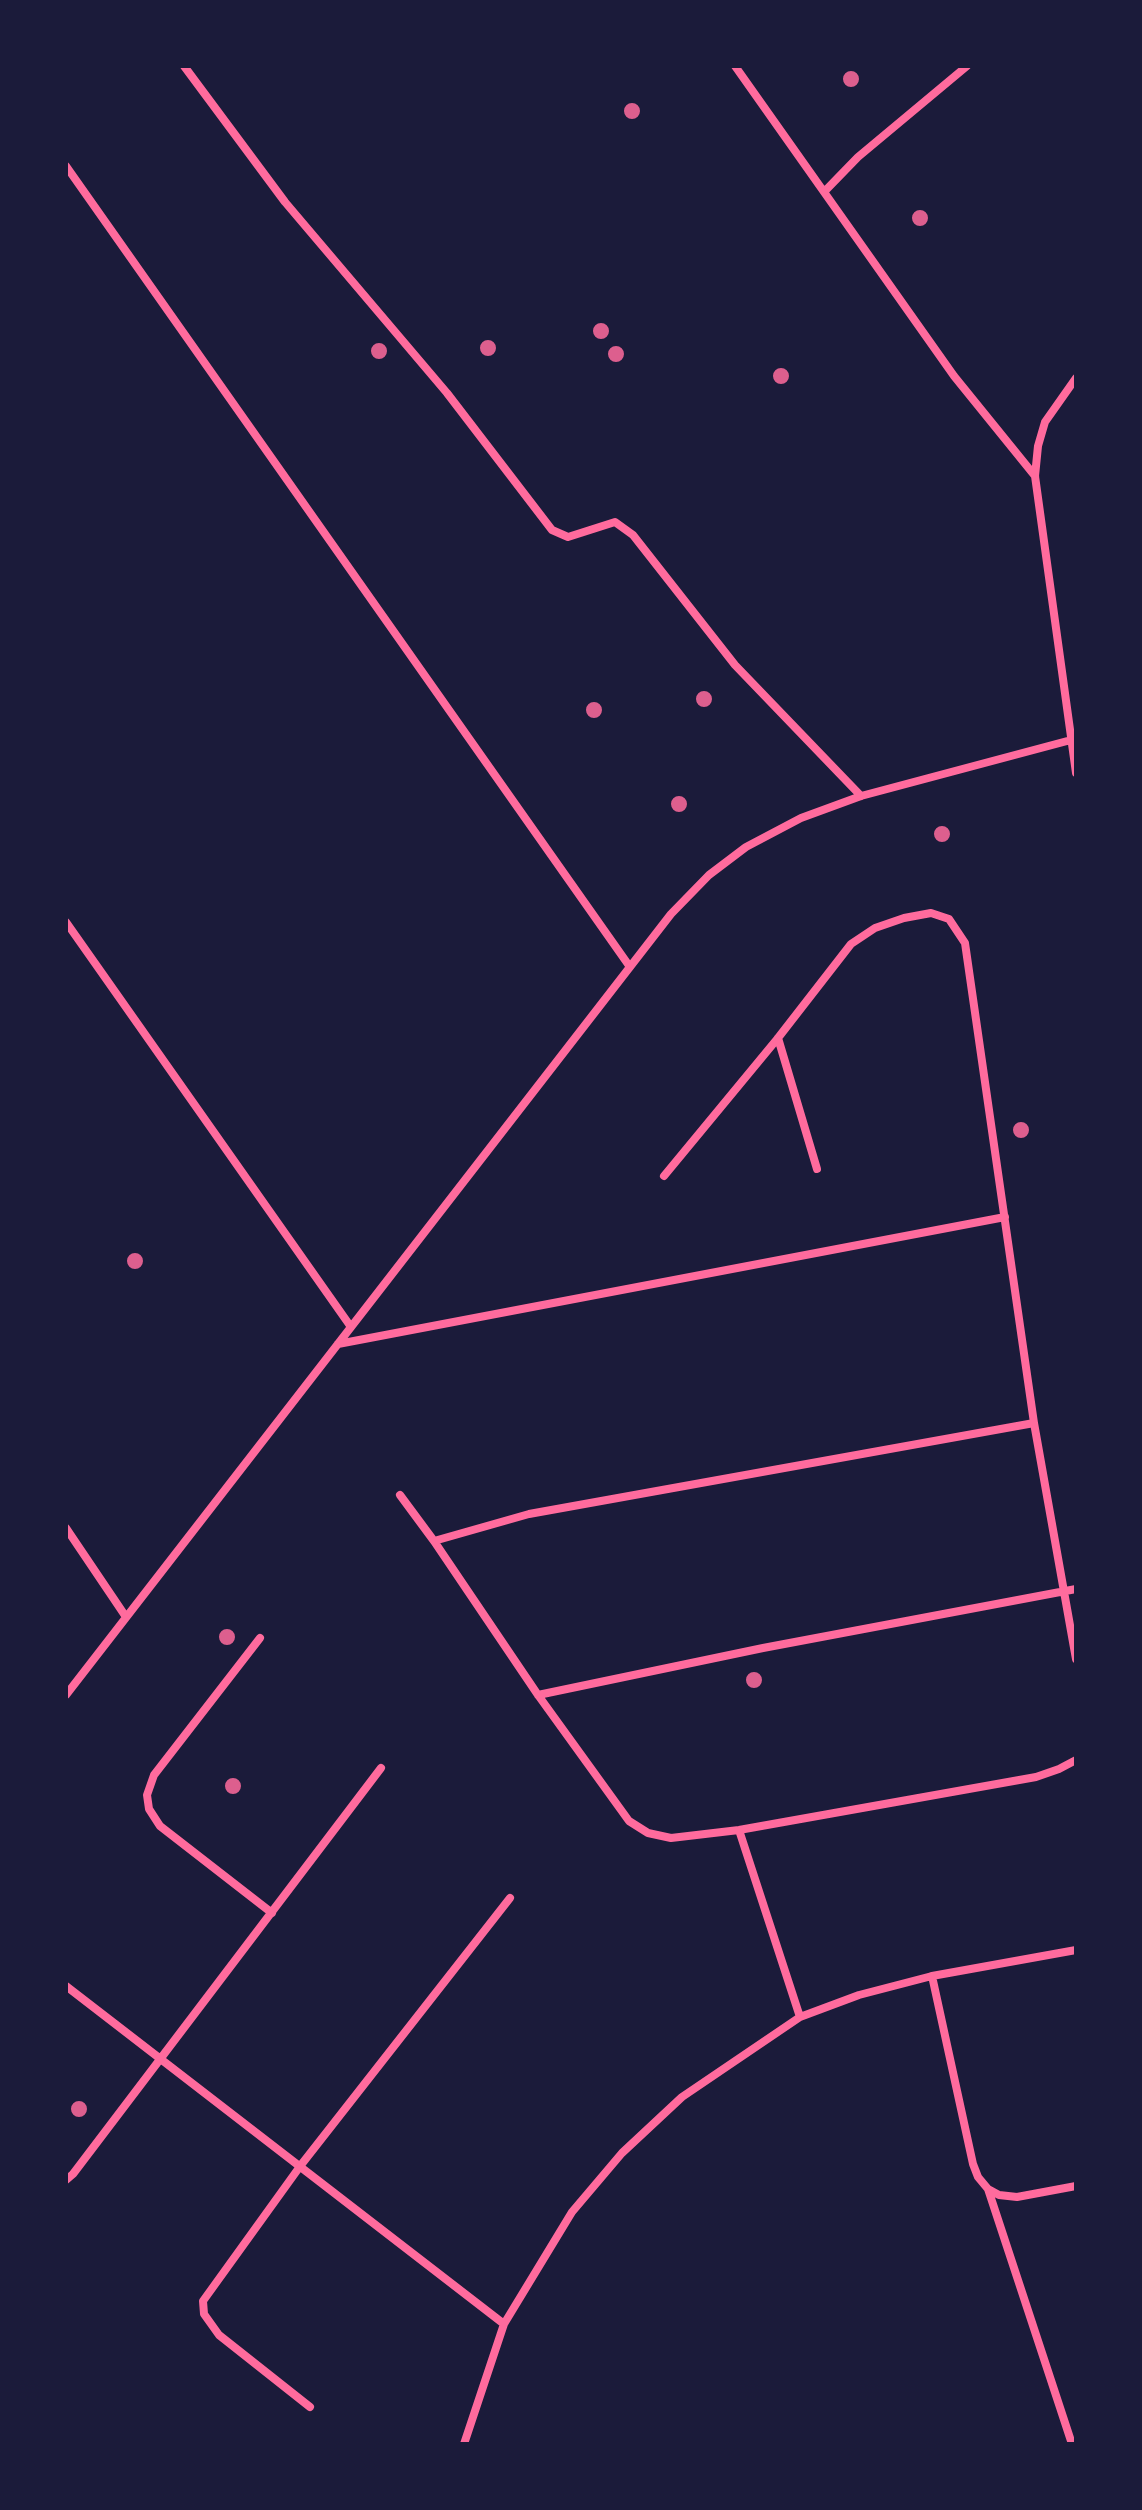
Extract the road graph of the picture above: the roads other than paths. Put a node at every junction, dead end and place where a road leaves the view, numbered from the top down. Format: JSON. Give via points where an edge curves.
{"nodes":[{"id":1,"x":184,"y":66,"type":"edge"},
{"id":2,"x":735,"y":66,"type":"edge"},
{"id":3,"x":967,"y":66,"type":"edge"},
{"id":4,"x":66,"y":166,"type":"edge"},
{"id":5,"x":824,"y":192,"type":"junction"},
{"id":6,"x":1076,"y":378,"type":"edge"},
{"id":7,"x":1035,"y":476,"type":"junction"},
{"id":8,"x":1071,"y":740,"type":"junction"},
{"id":9,"x":1076,"y":773,"type":"edge"},
{"id":10,"x":861,"y":796,"type":"junction"},
{"id":11,"x":66,"y":922,"type":"edge"},
{"id":12,"x":630,"y":967,"type":"junction"},
{"id":13,"x":778,"y":1038,"type":"junction"},
{"id":14,"x":817,"y":1169,"type":"dead end"},
{"id":15,"x":664,"y":1176,"type":"dead end"},
{"id":16,"x":1005,"y":1217,"type":"junction"},
{"id":17,"x":351,"y":1327,"type":"junction"},
{"id":18,"x":337,"y":1344,"type":"junction"},
{"id":19,"x":1034,"y":1423,"type":"junction"},
{"id":20,"x":400,"y":1495,"type":"dead end"},
{"id":21,"x":66,"y":1528,"type":"edge"},
{"id":22,"x":434,"y":1541,"type":"junction"},
{"id":23,"x":1076,"y":1589,"type":"edge"},
{"id":24,"x":1062,"y":1592,"type":"junction"},
{"id":25,"x":126,"y":1617,"type":"junction"},
{"id":26,"x":260,"y":1638,"type":"dead end"},
{"id":27,"x":1076,"y":1659,"type":"edge"},
{"id":28,"x":66,"y":1695,"type":"edge"},
{"id":29,"x":538,"y":1695,"type":"junction"},
{"id":30,"x":1076,"y":1760,"type":"edge"},
{"id":31,"x":381,"y":1768,"type":"dead end"},
{"id":32,"x":739,"y":1830,"type":"junction"},
{"id":33,"x":510,"y":1898,"type":"dead end"},
{"id":34,"x":272,"y":1913,"type":"junction"},
{"id":35,"x":1076,"y":1950,"type":"edge"},
{"id":36,"x":932,"y":1976,"type":"junction"},
{"id":37,"x":66,"y":1986,"type":"edge"},
{"id":38,"x":800,"y":2017,"type":"junction"},
{"id":39,"x":161,"y":2057,"type":"junction"},
{"id":40,"x":301,"y":2165,"type":"junction"},
{"id":41,"x":66,"y":2180,"type":"edge"},
{"id":42,"x":1076,"y":2186,"type":"edge"},
{"id":43,"x":988,"y":2189,"type":"junction"},
{"id":44,"x":504,"y":2324,"type":"junction"},
{"id":45,"x":310,"y":2407,"type":"dead end"},
{"id":46,"x":464,"y":2444,"type":"edge"},
{"id":47,"x":1072,"y":2444,"type":"edge"}],
"edges":[{"from":1,"to":10,"type":"street","via":[[285,202],[447,393],[552,530],[568,537],[615,522],[633,535],[735,665]]},
{"from":2,"to":5,"type":"street"},
{"from":3,"to":5,"type":"street"},
{"from":4,"to":12,"type":"street"},
{"from":5,"to":7,"type":"street","via":[[954,376]]},
{"from":6,"to":7,"type":"street","via":[[1045,422]]},
{"from":7,"to":8,"type":"street"},
{"from":8,"to":9,"type":"street"},
{"from":8,"to":10,"type":"street"},
{"from":10,"to":12,"type":"street","via":[[801,818],[746,847],[671,914]]},
{"from":11,"to":17,"type":"street"},
{"from":12,"to":17,"type":"street"},
{"from":13,"to":14,"type":"street"},
{"from":13,"to":15,"type":"street"},
{"from":13,"to":16,"type":"street","via":[[851,944],[904,918],[931,913],[949,919],[965,943]]},
{"from":16,"to":18,"type":"street"},
{"from":16,"to":19,"type":"street"},
{"from":17,"to":18,"type":"street"},
{"from":18,"to":25,"type":"street"},
{"from":19,"to":22,"type":"street","via":[[529,1514]]},
{"from":19,"to":24,"type":"street"},
{"from":20,"to":22,"type":"street"},
{"from":21,"to":25,"type":"street"},
{"from":22,"to":29,"type":"street"},
{"from":23,"to":24,"type":"street"},
{"from":24,"to":27,"type":"street"},
{"from":24,"to":29,"type":"street"},
{"from":25,"to":28,"type":"street"},
{"from":26,"to":34,"type":"street","via":[[154,1775],[147,1795],[160,1826]]},
{"from":29,"to":32,"type":"street","via":[[629,1821],[671,1838]]},
{"from":30,"to":32,"type":"street","via":[[1036,1777]]},
{"from":31,"to":34,"type":"street"},
{"from":32,"to":38,"type":"street"},
{"from":33,"to":40,"type":"street"},
{"from":34,"to":39,"type":"street"},
{"from":35,"to":36,"type":"street"},
{"from":36,"to":38,"type":"street"},
{"from":36,"to":43,"type":"street","via":[[973,2164]]},
{"from":37,"to":39,"type":"street"},
{"from":38,"to":44,"type":"street","via":[[682,2097],[622,2153],[572,2212]]},
{"from":39,"to":40,"type":"street"},
{"from":39,"to":41,"type":"street"},
{"from":40,"to":44,"type":"street"},
{"from":40,"to":45,"type":"street","via":[[203,2301],[208,2324],[219,2335]]},
{"from":42,"to":43,"type":"street","via":[[1017,2197]]},
{"from":43,"to":47,"type":"street"},
{"from":44,"to":46,"type":"street"}]}
